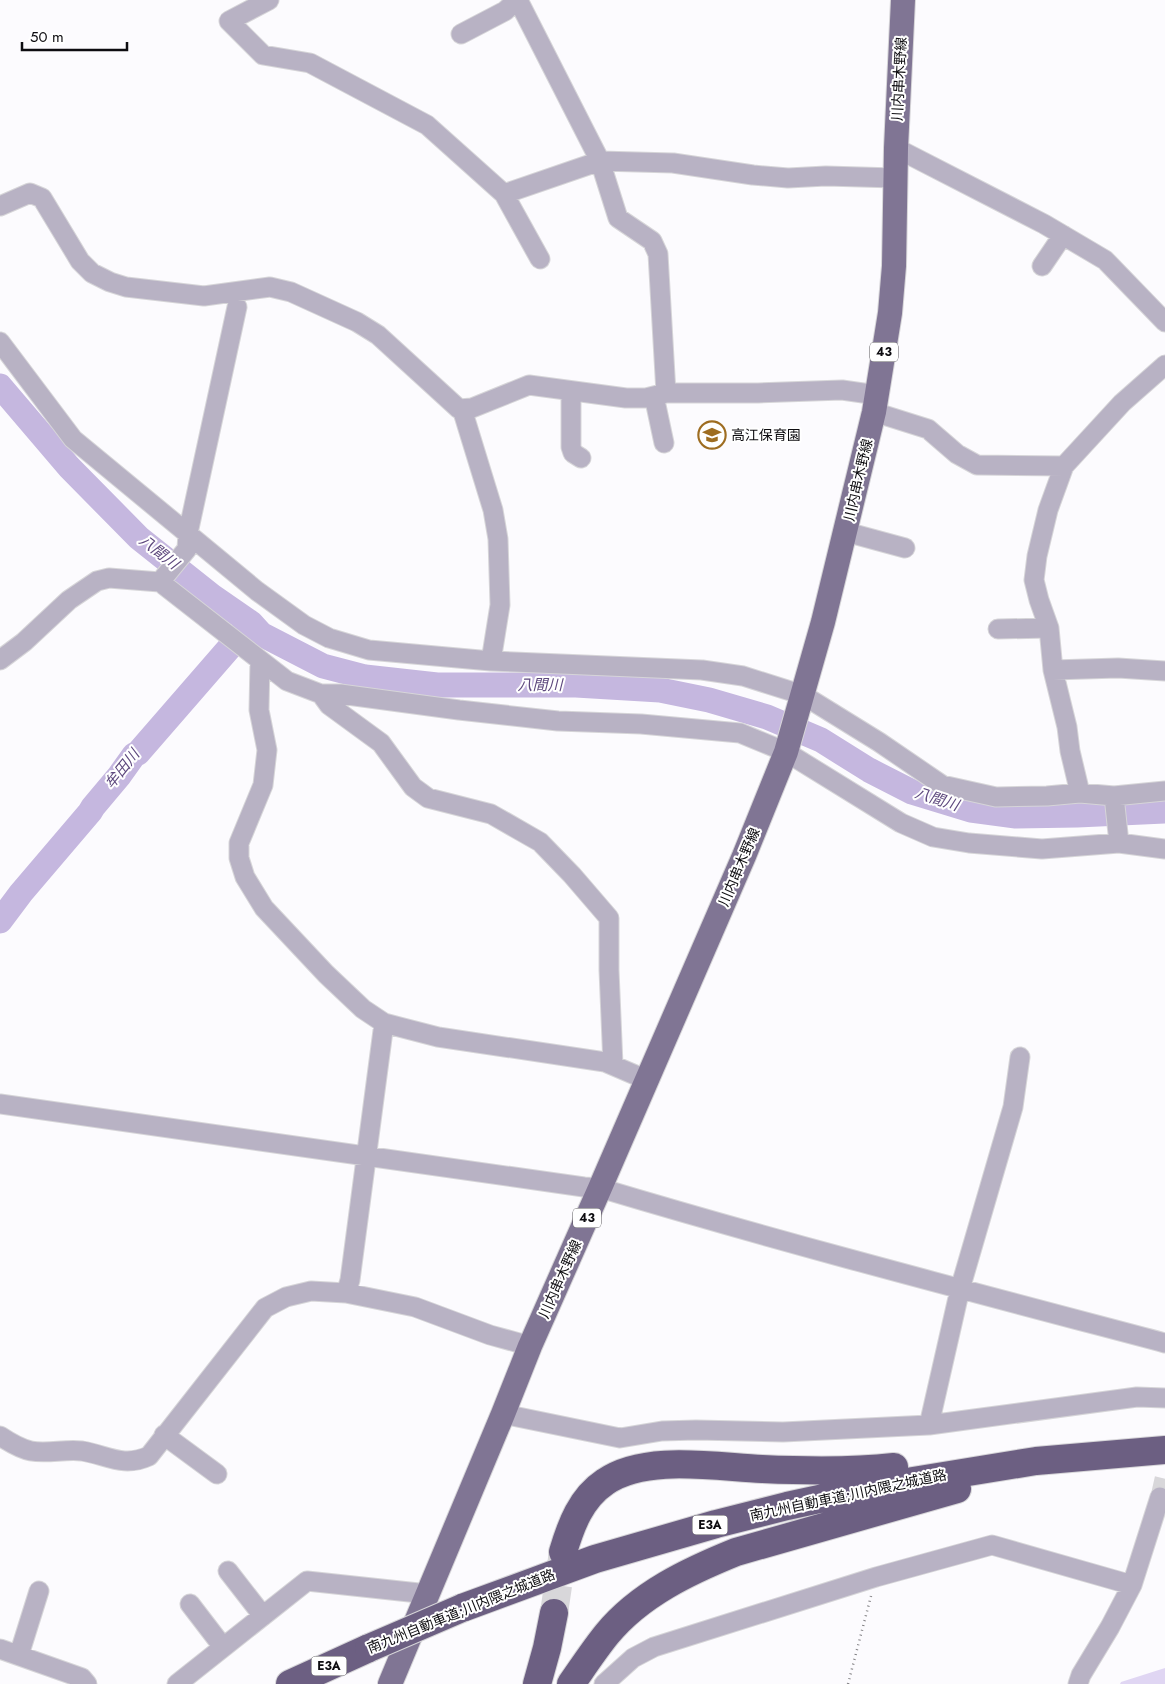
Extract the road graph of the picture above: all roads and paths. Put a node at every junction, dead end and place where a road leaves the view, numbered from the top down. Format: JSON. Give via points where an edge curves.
{"nodes":[{"id":1,"x":269,"y":0,"type":"edge"},
{"id":2,"x":518,"y":0,"type":"edge"},
{"id":3,"x":903,"y":0,"type":"edge"},
{"id":4,"x":461,"y":34,"type":"dead end"},
{"id":5,"x":896,"y":148,"type":"junction"},
{"id":6,"x":600,"y":161,"type":"junction"},
{"id":7,"x":895,"y":178,"type":"junction"},
{"id":8,"x":504,"y":194,"type":"junction"},
{"id":9,"x":0,"y":206,"type":"edge"},
{"id":10,"x":1063,"y":236,"type":"junction"},
{"id":11,"x":540,"y":259,"type":"dead end"},
{"id":12,"x":1042,"y":266,"type":"dead end"},
{"id":13,"x":237,"y":308,"type":"dead end"},
{"id":14,"x":1165,"y":322,"type":"edge"},
{"id":15,"x":0,"y":342,"type":"edge"},
{"id":16,"x":1165,"y":364,"type":"edge"},
{"id":17,"x":571,"y":391,"type":"junction"},
{"id":18,"x":660,"y":394,"type":"junction"},
{"id":19,"x":876,"y":403,"type":"junction"},
{"id":20,"x":462,"y":409,"type":"junction"},
{"id":21,"x":664,"y":444,"type":"dead end"},
{"id":22,"x":581,"y":458,"type":"dead end"},
{"id":23,"x":1064,"y":466,"type":"junction"},
{"id":24,"x":846,"y":532,"type":"junction"},
{"id":25,"x":188,"y":541,"type":"junction"},
{"id":26,"x":905,"y":548,"type":"dead end"},
{"id":27,"x":162,"y":579,"type":"junction"},
{"id":28,"x":1049,"y":628,"type":"junction"},
{"id":29,"x":998,"y":629,"type":"dead end"},
{"id":30,"x":0,"y":660,"type":"edge"},
{"id":31,"x":260,"y":660,"type":"junction"},
{"id":32,"x":491,"y":661,"type":"junction"},
{"id":33,"x":1053,"y":670,"type":"junction"},
{"id":34,"x":1165,"y":671,"type":"edge"},
{"id":35,"x":321,"y":694,"type":"junction"},
{"id":36,"x":803,"y":694,"type":"junction"},
{"id":37,"x":786,"y":752,"type":"junction"},
{"id":38,"x":1165,"y":791,"type":"edge"},
{"id":39,"x":1080,"y":793,"type":"junction"},
{"id":40,"x":1114,"y":796,"type":"junction"},
{"id":41,"x":1119,"y":843,"type":"junction"},
{"id":42,"x":1165,"y":849,"type":"edge"},
{"id":43,"x":384,"y":1023,"type":"junction"},
{"id":44,"x":1020,"y":1057,"type":"dead end"},
{"id":45,"x":612,"y":1065,"type":"junction"},
{"id":46,"x":647,"y":1080,"type":"junction"},
{"id":47,"x":0,"y":1104,"type":"edge"},
{"id":48,"x":365,"y":1155,"type":"junction"},
{"id":49,"x":600,"y":1188,"type":"junction"},
{"id":50,"x":960,"y":1289,"type":"junction"},
{"id":51,"x":346,"y":1293,"type":"junction"},
{"id":52,"x":1165,"y":1343,"type":"edge"},
{"id":53,"x":530,"y":1346,"type":"junction"},
{"id":54,"x":1165,"y":1398,"type":"edge"},
{"id":55,"x":503,"y":1414,"type":"junction"},
{"id":56,"x":928,"y":1425,"type":"junction"},
{"id":57,"x":164,"y":1435,"type":"junction"},
{"id":58,"x":0,"y":1436,"type":"edge"},
{"id":59,"x":1165,"y":1450,"type":"edge"},
{"id":60,"x":217,"y":1474,"type":"dead end"},
{"id":61,"x":1160,"y":1497,"type":"dead end"},
{"id":62,"x":564,"y":1552,"type":"tunnel mouth"},
{"id":63,"x":228,"y":1571,"type":"dead end"},
{"id":64,"x":876,"y":1577,"type":"junction"},
{"id":65,"x":1132,"y":1584,"type":"junction"},
{"id":66,"x":39,"y":1591,"type":"dead end"},
{"id":67,"x":428,"y":1594,"type":"junction"},
{"id":68,"x":190,"y":1604,"type":"dead end"},
{"id":69,"x":554,"y":1613,"type":"tunnel mouth"},
{"id":70,"x":262,"y":1616,"type":"junction"},
{"id":71,"x":223,"y":1647,"type":"junction"},
{"id":72,"x":0,"y":1649,"type":"edge"},
{"id":73,"x":19,"y":1655,"type":"junction"},
{"id":74,"x":87,"y":1684,"type":"edge"},
{"id":75,"x":177,"y":1684,"type":"edge"},
{"id":76,"x":290,"y":1684,"type":"edge"},
{"id":77,"x":390,"y":1684,"type":"edge"},
{"id":78,"x":537,"y":1684,"type":"edge"},
{"id":79,"x":571,"y":1684,"type":"edge"},
{"id":80,"x":604,"y":1684,"type":"edge"},
{"id":81,"x":848,"y":1684,"type":"edge"},
{"id":82,"x":1078,"y":1684,"type":"edge"}],
"edges":[{"from":1,"to":8,"type":"street","via":[[229,21],[263,55],[310,63],[427,125]]},
{"from":2,"to":4,"type":"street","via":[[505,11]]},
{"from":2,"to":6,"type":"street"},
{"from":3,"to":5,"type":"main road","name":"川内串木野線","number":"43"},
{"from":5,"to":7,"type":"main road","name":"川内串木野線","number":"43"},
{"from":5,"to":10,"type":"street"},
{"from":6,"to":7,"type":"street","via":[[673,162],[788,178]]},
{"from":6,"to":8,"type":"street"},
{"from":6,"to":18,"type":"street","via":[[618,218],[652,240],[658,254]]},
{"from":7,"to":19,"type":"main road","name":"川内串木野線","number":"43","via":[[894,266]]},
{"from":8,"to":11,"type":"street"},
{"from":9,"to":20,"type":"street","via":[[30,193],[42,198],[80,262],[92,273],[126,287],[204,296],[270,287],[291,292],[378,335]]},
{"from":10,"to":12,"type":"street"},
{"from":10,"to":14,"type":"street","via":[[1105,260]]},
{"from":13,"to":25,"type":"street"},
{"from":15,"to":25,"type":"street","via":[[73,439]]},
{"from":16,"to":23,"type":"street","via":[[1122,403]]},
{"from":17,"to":18,"type":"street","via":[[626,398]]},
{"from":17,"to":20,"type":"street","via":[[529,385]]},
{"from":17,"to":22,"type":"street","via":[[571,447],[573,453]]},
{"from":18,"to":19,"type":"street","via":[[842,390]]},
{"from":18,"to":21,"type":"street"},
{"from":19,"to":23,"type":"street","via":[[928,429],[977,465]]},
{"from":19,"to":24,"type":"main road","name":"川内串木野線","number":"43"},
{"from":20,"to":32,"type":"street","via":[[493,510],[498,539],[500,605]]},
{"from":23,"to":28,"type":"street","via":[[1048,510],[1034,580]]},
{"from":24,"to":26,"type":"street"},
{"from":24,"to":36,"type":"main road","name":"川内串木野線","number":"43"},
{"from":25,"to":27,"type":"street"},
{"from":25,"to":32,"type":"street","via":[[304,625],[330,638],[369,650]]},
{"from":27,"to":30,"type":"street","via":[[109,578],[97,581],[69,600]]},
{"from":27,"to":31,"type":"street"},
{"from":28,"to":29,"type":"street"},
{"from":28,"to":33,"type":"street"},
{"from":31,"to":35,"type":"street","via":[[287,681]]},
{"from":31,"to":43,"type":"street","via":[[259,710],[267,750],[263,785],[239,842],[239,858],[245,877],[264,908],[320,967],[363,1009]]},
{"from":32,"to":36,"type":"street","via":[[702,670],[743,676]]},
{"from":33,"to":34,"type":"street","via":[[1118,668]]},
{"from":33,"to":39,"type":"street"},
{"from":35,"to":37,"type":"street","via":[[558,721],[740,733]]},
{"from":35,"to":45,"type":"street","via":[[329,704],[381,743],[413,787],[428,798],[491,814],[540,842],[609,918]]},
{"from":36,"to":37,"type":"main road","name":"川内串木野線","number":"43"},
{"from":36,"to":39,"type":"street","via":[[942,785],[996,797]]},
{"from":37,"to":41,"type":"street","via":[[900,823],[933,837],[1042,849]]},
{"from":37,"to":46,"type":"main road","name":"川内串木野線","number":"43"},
{"from":38,"to":40,"type":"street"},
{"from":39,"to":40,"type":"street"},
{"from":40,"to":41,"type":"street"},
{"from":41,"to":42,"type":"street"},
{"from":43,"to":45,"type":"street","via":[[438,1037]]},
{"from":43,"to":48,"type":"street"},
{"from":44,"to":50,"type":"street","via":[[1013,1107]]},
{"from":45,"to":46,"type":"street"},
{"from":46,"to":49,"type":"main road","name":"川内串木野線","number":"43"},
{"from":47,"to":48,"type":"street"},
{"from":48,"to":49,"type":"street"},
{"from":48,"to":51,"type":"street"},
{"from":49,"to":50,"type":"street"},
{"from":49,"to":53,"type":"main road","name":"川内串木野線","number":"43"},
{"from":50,"to":52,"type":"street"},
{"from":50,"to":56,"type":"street"},
{"from":51,"to":53,"type":"street","via":[[415,1307]]},
{"from":51,"to":57,"type":"street","via":[[311,1291],[286,1297],[265,1308]]},
{"from":53,"to":55,"type":"main road","name":"川内串木野線","number":"43"},
{"from":54,"to":56,"type":"street","via":[[1136,1397]]},
{"from":55,"to":56,"type":"street","via":[[620,1438],[670,1431],[783,1432]]},
{"from":55,"to":67,"type":"main road","name":"川内串木野線","number":"43"},
{"from":57,"to":58,"type":"street","via":[[149,1456],[137,1461],[119,1461],[81,1451],[32,1451]]},
{"from":57,"to":60,"type":"street"},
{"from":59,"to":62,"type":"highway","via":[[1107,1446],[859,1471],[691,1464],[633,1470],[605,1482],[582,1505]]},
{"from":59,"to":76,"type":"highway","name":"南九州自動車道;川内隈之城道路","number":"E3A","bridge":true,"via":[[1036,1461],[870,1488],[716,1524],[596,1559],[462,1608]]},
{"from":59,"to":79,"type":"highway","via":[[966,1486],[736,1552],[669,1583],[635,1606],[608,1633]]},
{"from":61,"to":65,"type":"street"},
{"from":63,"to":70,"type":"street"},
{"from":64,"to":65,"type":"street","via":[[992,1545]]},
{"from":64,"to":80,"type":"street","via":[[654,1647],[633,1658]]},
{"from":64,"to":81,"type":"path"},
{"from":65,"to":82,"type":"street"},
{"from":66,"to":73,"type":"street"},
{"from":67,"to":70,"type":"street","via":[[306,1581]]},
{"from":67,"to":77,"type":"main road","name":"川内串木野線","number":"43"},
{"from":68,"to":71,"type":"street"},
{"from":69,"to":78,"type":"highway"},
{"from":70,"to":71,"type":"street"},
{"from":71,"to":75,"type":"street"},
{"from":72,"to":73,"type":"street"},
{"from":73,"to":74,"type":"street","via":[[82,1678]]}]}
